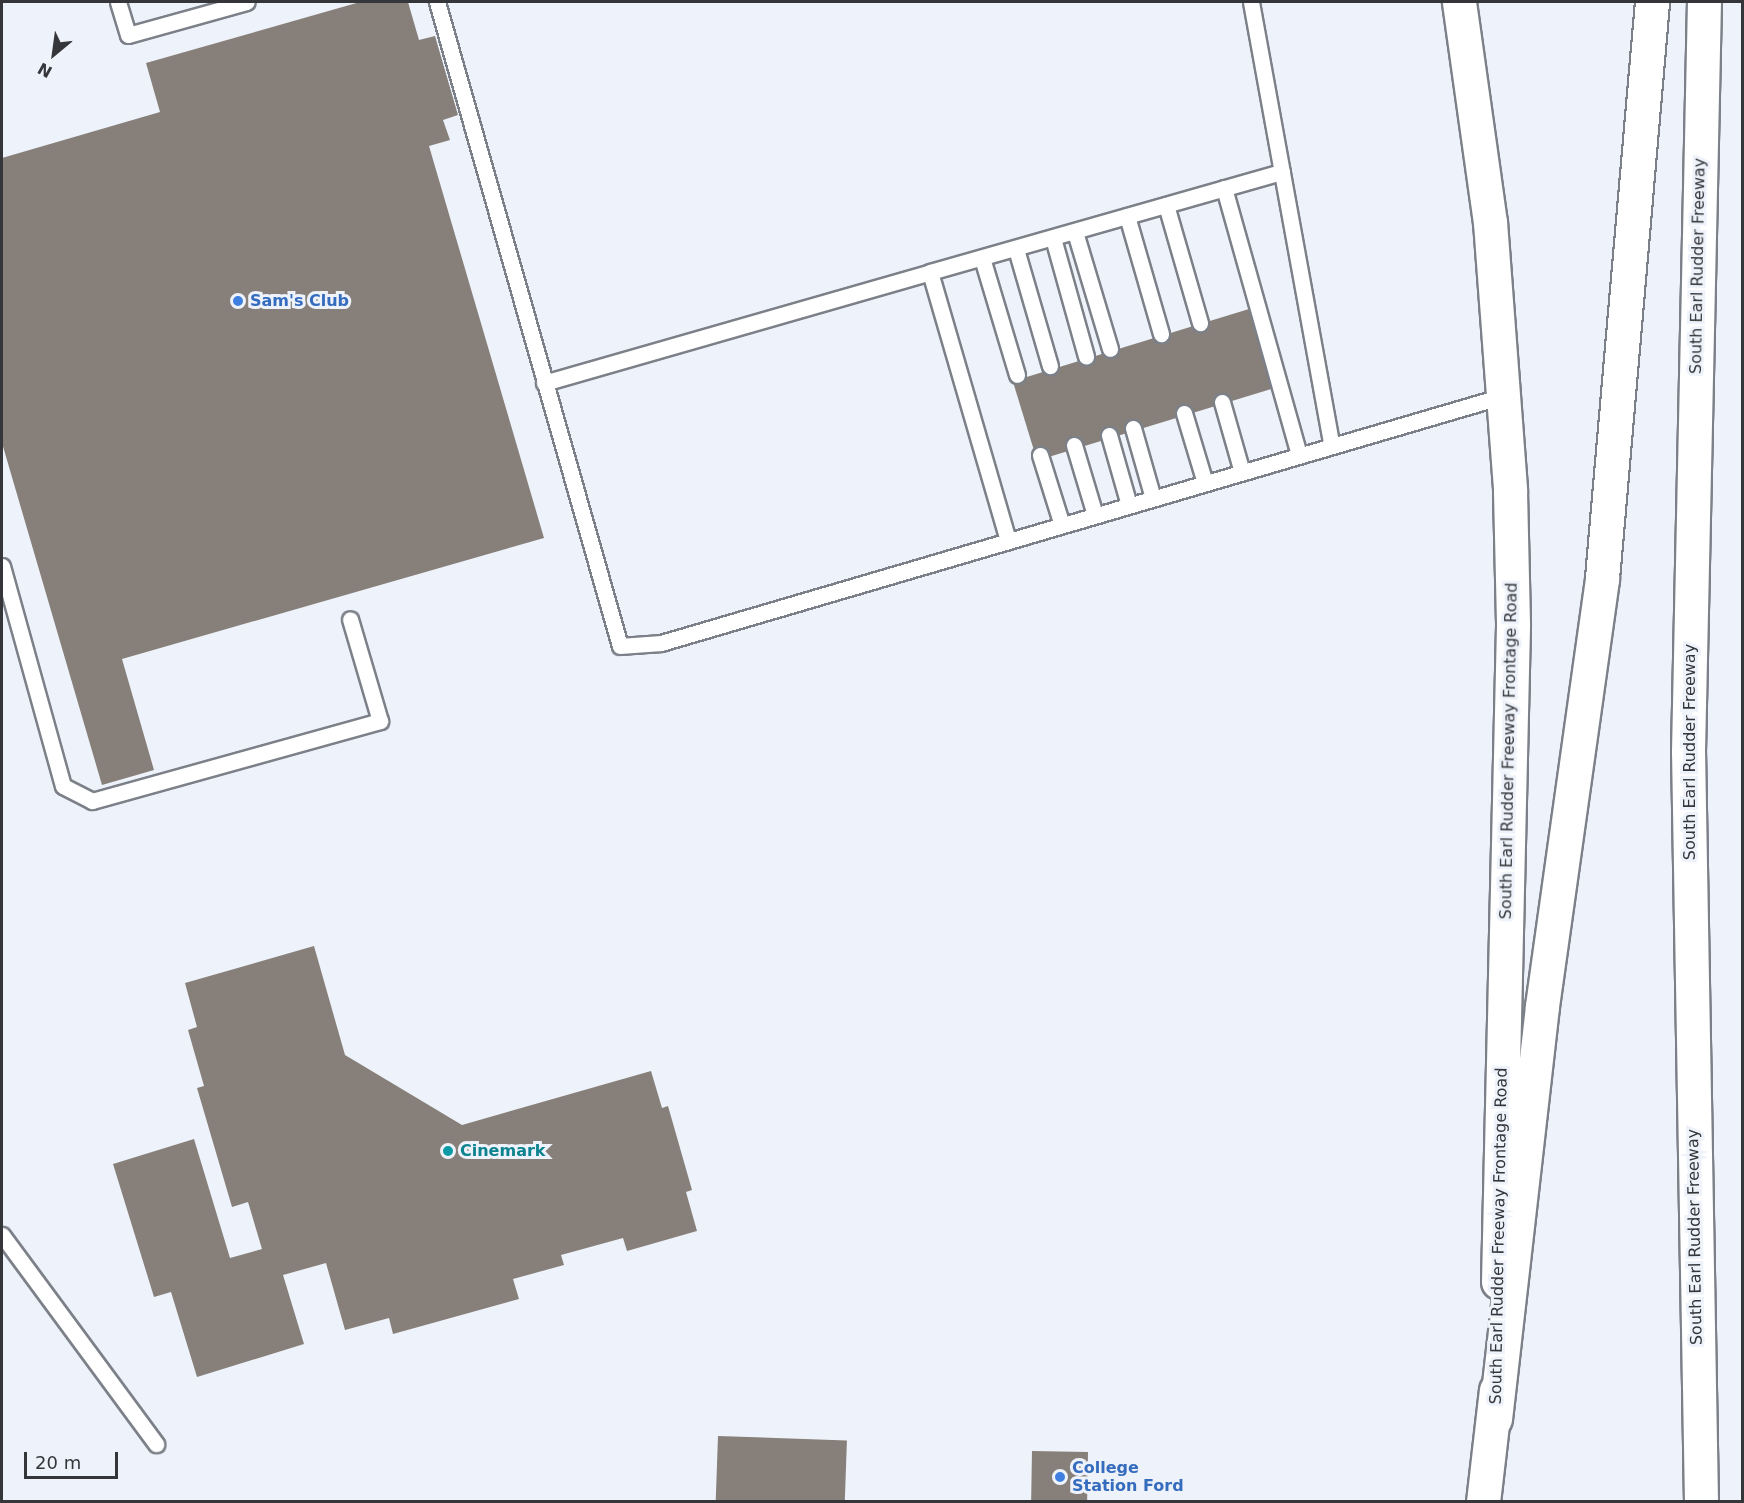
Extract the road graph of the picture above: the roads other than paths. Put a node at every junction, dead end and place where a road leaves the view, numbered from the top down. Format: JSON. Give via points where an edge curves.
{"nodes":[{"id":1,"x":118,"y":2,"type":"edge"},
{"id":2,"x":247,"y":2,"type":"edge"},
{"id":3,"x":437,"y":2,"type":"edge"},
{"id":4,"x":1251,"y":2,"type":"edge"},
{"id":5,"x":1459,"y":2,"type":"edge"},
{"id":6,"x":1652,"y":2,"type":"edge"},
{"id":7,"x":1704,"y":2,"type":"edge"},
{"id":8,"x":1282,"y":172,"type":"junction"},
{"id":9,"x":1224,"y":188,"type":"junction"},
{"id":10,"x":1166,"y":205,"type":"junction"},
{"id":11,"x":1127,"y":216,"type":"junction"},
{"id":12,"x":1075,"y":232,"type":"junction"},
{"id":13,"x":1053,"y":238,"type":"junction"},
{"id":14,"x":1016,"y":249,"type":"junction"},
{"id":15,"x":982,"y":258,"type":"junction"},
{"id":16,"x":930,"y":272,"type":"junction"},
{"id":17,"x":1200,"y":323,"type":"dead end"},
{"id":18,"x":1161,"y":334,"type":"dead end"},
{"id":19,"x":1110,"y":349,"type":"dead end"},
{"id":20,"x":1086,"y":356,"type":"dead end"},
{"id":21,"x":1050,"y":366,"type":"dead end"},
{"id":22,"x":1017,"y":375,"type":"dead end"},
{"id":23,"x":544,"y":383,"type":"junction"},
{"id":24,"x":1503,"y":396,"type":"junction"},
{"id":25,"x":1222,"y":402,"type":"dead end"},
{"id":26,"x":1184,"y":413,"type":"dead end"},
{"id":27,"x":1133,"y":428,"type":"dead end"},
{"id":28,"x":1109,"y":435,"type":"dead end"},
{"id":29,"x":1074,"y":445,"type":"dead end"},
{"id":30,"x":1332,"y":446,"type":"junction"},
{"id":31,"x":1040,"y":455,"type":"dead end"},
{"id":32,"x":1299,"y":455,"type":"junction"},
{"id":33,"x":1242,"y":472,"type":"junction"},
{"id":34,"x":1205,"y":483,"type":"junction"},
{"id":35,"x":1153,"y":498,"type":"junction"},
{"id":36,"x":1129,"y":505,"type":"junction"},
{"id":37,"x":1095,"y":515,"type":"junction"},
{"id":38,"x":1062,"y":525,"type":"junction"},
{"id":39,"x":1008,"y":541,"type":"junction"},
{"id":40,"x":2,"y":566,"type":"edge"},
{"id":41,"x":350,"y":619,"type":"dead end"},
{"id":42,"x":2,"y":1235,"type":"edge"},
{"id":43,"x":1495,"y":1419,"type":"junction"},
{"id":44,"x":156,"y":1444,"type":"dead end"},
{"id":45,"x":1483,"y":1502,"type":"edge"},
{"id":46,"x":1701,"y":1502,"type":"edge"}],
"edges":[{"from":1,"to":2,"type":"lane","via":[[128,35]]},
{"from":3,"to":23,"type":"lane"},
{"from":4,"to":8,"type":"lane"},
{"from":5,"to":24,"type":"main road","name":"South Earl Rudder Freeway Frontage Road","via":[[1490,222]]},
{"from":6,"to":43,"type":"main road","via":[[1602,578],[1542,1006]]},
{"from":7,"to":46,"type":"main road","name":"South Earl Rudder Freeway","via":[[1688,752]]},
{"from":8,"to":9,"type":"lane"},
{"from":8,"to":30,"type":"lane"},
{"from":9,"to":10,"type":"lane"},
{"from":9,"to":32,"type":"lane"},
{"from":10,"to":11,"type":"lane"},
{"from":10,"to":17,"type":"lane"},
{"from":11,"to":12,"type":"lane"},
{"from":11,"to":18,"type":"lane"},
{"from":12,"to":13,"type":"lane"},
{"from":12,"to":19,"type":"lane"},
{"from":13,"to":14,"type":"lane"},
{"from":13,"to":20,"type":"lane"},
{"from":14,"to":15,"type":"lane"},
{"from":14,"to":21,"type":"lane"},
{"from":15,"to":16,"type":"lane"},
{"from":15,"to":22,"type":"lane"},
{"from":16,"to":23,"type":"lane"},
{"from":16,"to":39,"type":"lane"},
{"from":23,"to":39,"type":"lane","via":[[620,646],[661,643]]},
{"from":24,"to":30,"type":"lane"},
{"from":24,"to":43,"type":"main road","name":"South Earl Rudder Freeway Frontage Road","via":[[1513,626]]},
{"from":25,"to":33,"type":"lane"},
{"from":26,"to":34,"type":"lane"},
{"from":27,"to":35,"type":"lane"},
{"from":28,"to":36,"type":"lane"},
{"from":29,"to":37,"type":"lane"},
{"from":30,"to":32,"type":"lane"},
{"from":31,"to":38,"type":"lane"},
{"from":32,"to":33,"type":"lane"},
{"from":33,"to":34,"type":"lane"},
{"from":34,"to":35,"type":"lane"},
{"from":35,"to":36,"type":"lane"},
{"from":36,"to":37,"type":"lane"},
{"from":37,"to":38,"type":"lane"},
{"from":38,"to":39,"type":"lane"},
{"from":40,"to":41,"type":"lane","via":[[63,786],[92,801],[380,721]]},
{"from":42,"to":44,"type":"lane"},
{"from":43,"to":45,"type":"main road","name":"South Earl Rudder Freeway Frontage Road"}]}
